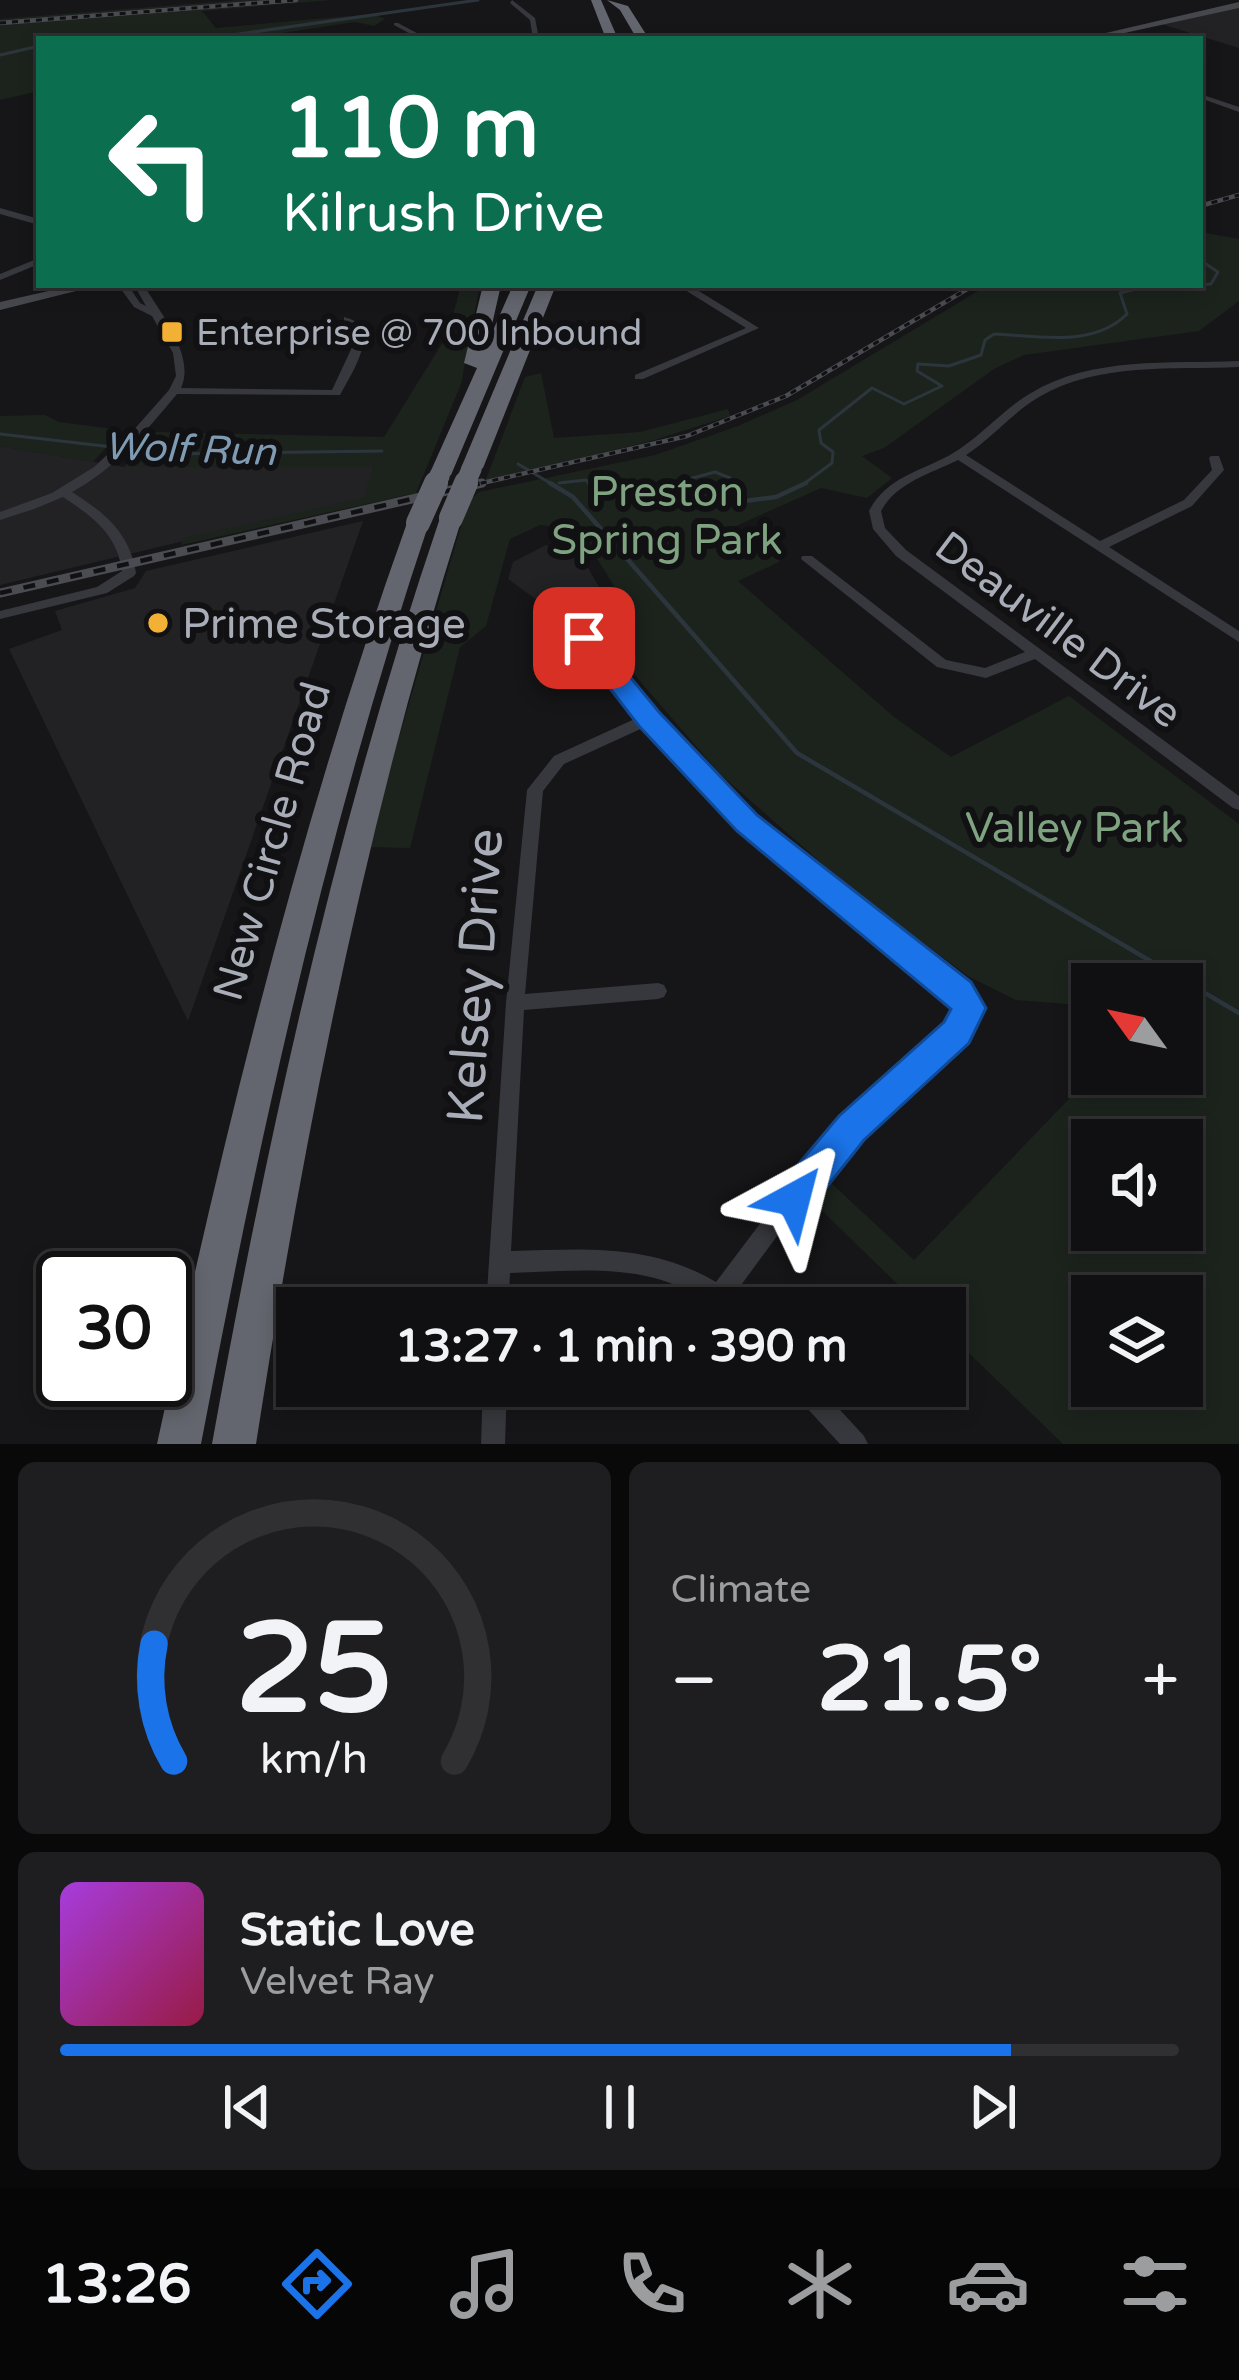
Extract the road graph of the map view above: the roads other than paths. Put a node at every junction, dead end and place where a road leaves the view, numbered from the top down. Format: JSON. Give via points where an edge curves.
{"nodes":[{"id":1,"x":512,"y":2,"type":"edge"},
{"id":2,"x":605,"y":2,"type":"edge"},
{"id":3,"x":1239,"y":4,"type":"edge"},
{"id":4,"x":396,"y":24,"type":"dead end"},
{"id":5,"x":419,"y":36,"type":"edge"},
{"id":6,"x":536,"y":36,"type":"edge"},
{"id":7,"x":599,"y":36,"type":"edge"},
{"id":8,"x":611,"y":36,"type":"edge"},
{"id":9,"x":626,"y":36,"type":"edge"},
{"id":10,"x":641,"y":36,"type":"edge"},
{"id":11,"x":1098,"y":36,"type":"edge"},
{"id":12,"x":1203,"y":97,"type":"edge"},
{"id":13,"x":1239,"y":110,"type":"edge"},
{"id":14,"x":0,"y":212,"type":"edge"},
{"id":15,"x":36,"y":221,"type":"edge"},
{"id":16,"x":36,"y":262,"type":"edge"},
{"id":17,"x":0,"y":277,"type":"edge"},
{"id":18,"x":80,"y":288,"type":"edge"},
{"id":19,"x":125,"y":288,"type":"edge"},
{"id":20,"x":141,"y":288,"type":"edge"},
{"id":21,"x":491,"y":288,"type":"edge"},
{"id":22,"x":522,"y":288,"type":"edge"},
{"id":23,"x":546,"y":288,"type":"edge"},
{"id":24,"x":565,"y":288,"type":"edge"},
{"id":25,"x":687,"y":288,"type":"edge"},
{"id":26,"x":0,"y":306,"type":"edge"},
{"id":27,"x":152,"y":313,"type":"junction"},
{"id":28,"x":348,"y":319,"type":"dead end"},
{"id":29,"x":513,"y":364,"type":"junction"},
{"id":30,"x":1239,"y":364,"type":"edge"},
{"id":31,"x":639,"y":377,"type":"dead end"},
{"id":32,"x":173,"y":391,"type":"junction"},
{"id":33,"x":958,"y":455,"type":"junction"},
{"id":34,"x":1215,"y":458,"type":"dead end"},
{"id":35,"x":440,"y":475,"type":"junction"},
{"id":36,"x":67,"y":494,"type":"junction"},
{"id":37,"x":0,"y":516,"type":"edge"},
{"id":38,"x":435,"y":520,"type":"junction"},
{"id":39,"x":1100,"y":547,"type":"junction"},
{"id":40,"x":807,"y":559,"type":"dead end"},
{"id":41,"x":0,"y":615,"type":"edge"},
{"id":42,"x":1239,"y":637,"type":"edge"},
{"id":43,"x":584,"y":638,"type":"dead end"},
{"id":44,"x":1037,"y":652,"type":"junction"},
{"id":45,"x":649,"y":719,"type":"junction"},
{"id":46,"x":1239,"y":804,"type":"edge"},
{"id":47,"x":658,"y":991,"type":"dead end"},
{"id":48,"x":515,"y":1003,"type":"junction"},
{"id":49,"x":499,"y":1262,"type":"junction"},
{"id":50,"x":498,"y":1287,"type":"edge"},
{"id":51,"x":703,"y":1287,"type":"edge"},
{"id":52,"x":735,"y":1287,"type":"edge"},
{"id":53,"x":495,"y":1407,"type":"edge"},
{"id":54,"x":822,"y":1407,"type":"edge"},
{"id":55,"x":178,"y":1444,"type":"edge"},
{"id":56,"x":234,"y":1444,"type":"edge"},
{"id":57,"x":494,"y":1444,"type":"edge"},
{"id":58,"x":856,"y":1444,"type":"edge"}],
"edges":[{"from":1,"to":6,"type":"street","via":[[533,19]]},
{"from":2,"to":7,"type":"highway"},
{"from":2,"to":8,"type":"highway"},
{"from":2,"to":9,"type":"highway"},
{"from":2,"to":10,"type":"highway","via":[[624,8]]},
{"from":3,"to":11,"type":"main road"},
{"from":4,"to":5,"type":"street"},
{"from":12,"to":13,"type":"street"},
{"from":14,"to":15,"type":"street"},
{"from":16,"to":17,"type":"street"},
{"from":18,"to":26,"type":"main road"},
{"from":19,"to":27,"type":"street"},
{"from":20,"to":27,"type":"street"},
{"from":21,"to":35,"type":"highway","via":[[478,354],[430,465]]},
{"from":22,"to":35,"type":"highway","name":"New Circle Road"},
{"from":23,"to":29,"type":"highway","name":"New Circle Road"},
{"from":24,"to":29,"type":"highway","via":[[532,349]]},
{"from":25,"to":31,"type":"street","via":[[754,328]]},
{"from":27,"to":32,"type":"street","via":[[178,353]]},
{"from":28,"to":32,"type":"street","via":[[360,341],[336,393]]},
{"from":29,"to":38,"type":"highway","name":"New Circle Road","bridge":true,"via":[[472,468]]},
{"from":30,"to":33,"type":"street","via":[[1060,382]]},
{"from":32,"to":36,"type":"street","via":[[120,455]]},
{"from":33,"to":39,"type":"street"},
{"from":33,"to":44,"type":"street","name":"Deauville Drive","via":[[890,490],[875,511],[886,540]]},
{"from":34,"to":39,"type":"street","via":[[1217,470],[1188,502]]},
{"from":35,"to":38,"type":"highway","name":"New Circle Road","bridge":true},
{"from":36,"to":37,"type":"street"},
{"from":36,"to":41,"type":"street","via":[[111,524],[129,573],[102,590]]},
{"from":38,"to":55,"type":"highway","name":"New Circle Road","via":[[345,734],[298,899]]},
{"from":38,"to":56,"type":"highway","name":"New Circle Road","via":[[331,934]]},
{"from":39,"to":42,"type":"street"},
{"from":40,"to":44,"type":"street","via":[[942,664],[986,673]]},
{"from":43,"to":45,"type":"street"},
{"from":44,"to":46,"type":"street","name":"Deauville Drive"},
{"from":45,"to":48,"type":"street","name":"Kelsey Drive","via":[[560,760],[538,780]]},
{"from":45,"to":52,"type":"street","via":[[747,823],[959,992],[969,1012],[841,1140]]},
{"from":47,"to":48,"type":"street"},
{"from":48,"to":49,"type":"street","name":"Kelsey Drive"},
{"from":49,"to":50,"type":"street","name":"Kelsey Drive"},
{"from":49,"to":51,"type":"street","via":[[632,1262]]},
{"from":53,"to":57,"type":"street"},
{"from":54,"to":58,"type":"street"}]}
